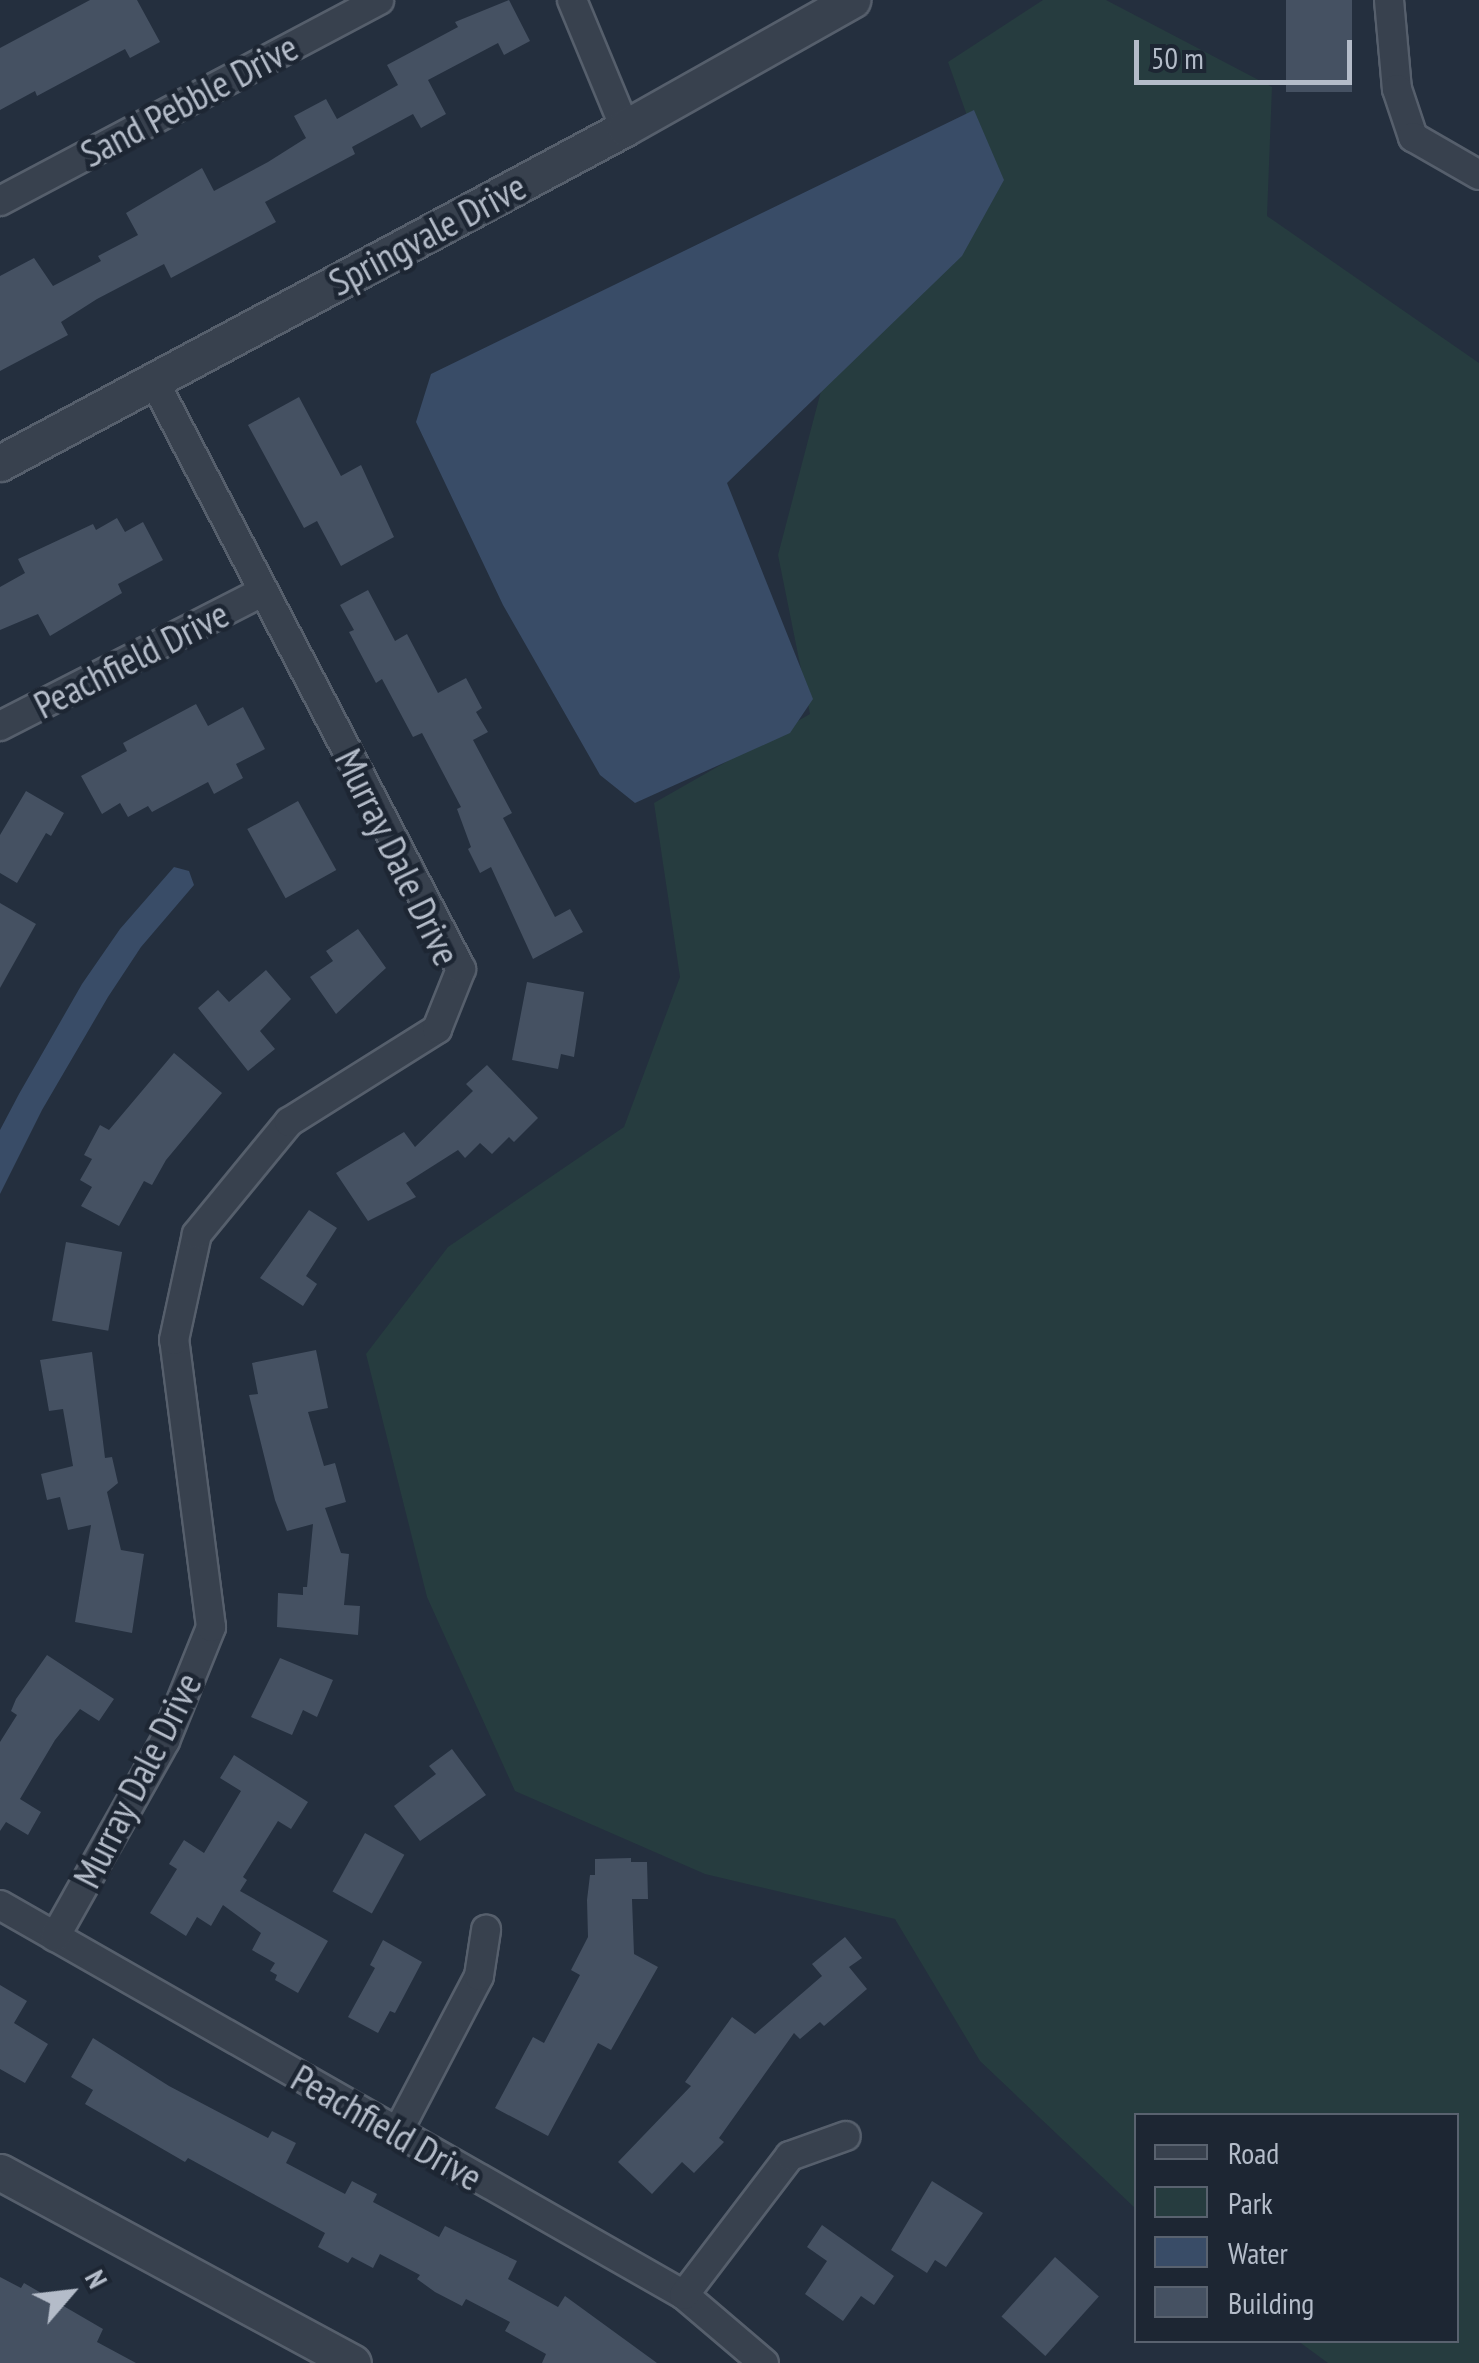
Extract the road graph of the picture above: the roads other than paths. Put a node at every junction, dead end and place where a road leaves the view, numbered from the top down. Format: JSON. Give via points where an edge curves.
{"nodes":[{"id":1,"x":379,"y":0,"type":"edge"},
{"id":2,"x":572,"y":0,"type":"edge"},
{"id":3,"x":852,"y":0,"type":"edge"},
{"id":4,"x":1388,"y":0,"type":"edge"},
{"id":5,"x":625,"y":128,"type":"junction"},
{"id":6,"x":1479,"y":175,"type":"edge"},
{"id":7,"x":0,"y":200,"type":"edge"},
{"id":8,"x":154,"y":381,"type":"junction"},
{"id":9,"x":0,"y":463,"type":"edge"},
{"id":10,"x":262,"y":592,"type":"junction"},
{"id":11,"x":0,"y":726,"type":"edge"},
{"id":12,"x":0,"y":1904,"type":"edge"},
{"id":13,"x":486,"y":1930,"type":"dead end"},
{"id":14,"x":55,"y":1937,"type":"junction"},
{"id":15,"x":397,"y":2133,"type":"junction"},
{"id":16,"x":846,"y":2136,"type":"dead end"},
{"id":17,"x":0,"y":2172,"type":"edge"},
{"id":18,"x":684,"y":2296,"type":"junction"},
{"id":19,"x":353,"y":2363,"type":"edge"},
{"id":20,"x":764,"y":2363,"type":"edge"}],
"edges":[{"from":1,"to":7,"type":"street","name":"Sand Pebble Drive"},
{"from":2,"to":5,"type":"street"},
{"from":3,"to":5,"type":"street","name":"Springvale Drive"},
{"from":4,"to":6,"type":"street","via":[[1397,88],[1413,137]]},
{"from":5,"to":8,"type":"street","name":"Springvale Drive"},
{"from":8,"to":9,"type":"street","name":"Springvale Drive"},
{"from":8,"to":10,"type":"street","name":"Murray Dale Drive"},
{"from":10,"to":11,"type":"street","name":"Peachfield Drive"},
{"from":10,"to":14,"type":"street","name":"Murray Dale Drive","via":[[461,969],[436,1029],[289,1122],[197,1234],[174,1340],[211,1627],[166,1741]]},
{"from":12,"to":14,"type":"street","name":"Peachfield Drive"},
{"from":13,"to":15,"type":"street","via":[[479,1976]]},
{"from":14,"to":15,"type":"street","name":"Peachfield Drive"},
{"from":15,"to":18,"type":"street","name":"Peachfield Drive"},
{"from":16,"to":18,"type":"street","via":[[790,2156]]},
{"from":17,"to":19,"type":"street"},
{"from":18,"to":20,"type":"street","name":"Peachfield Drive"}]}
